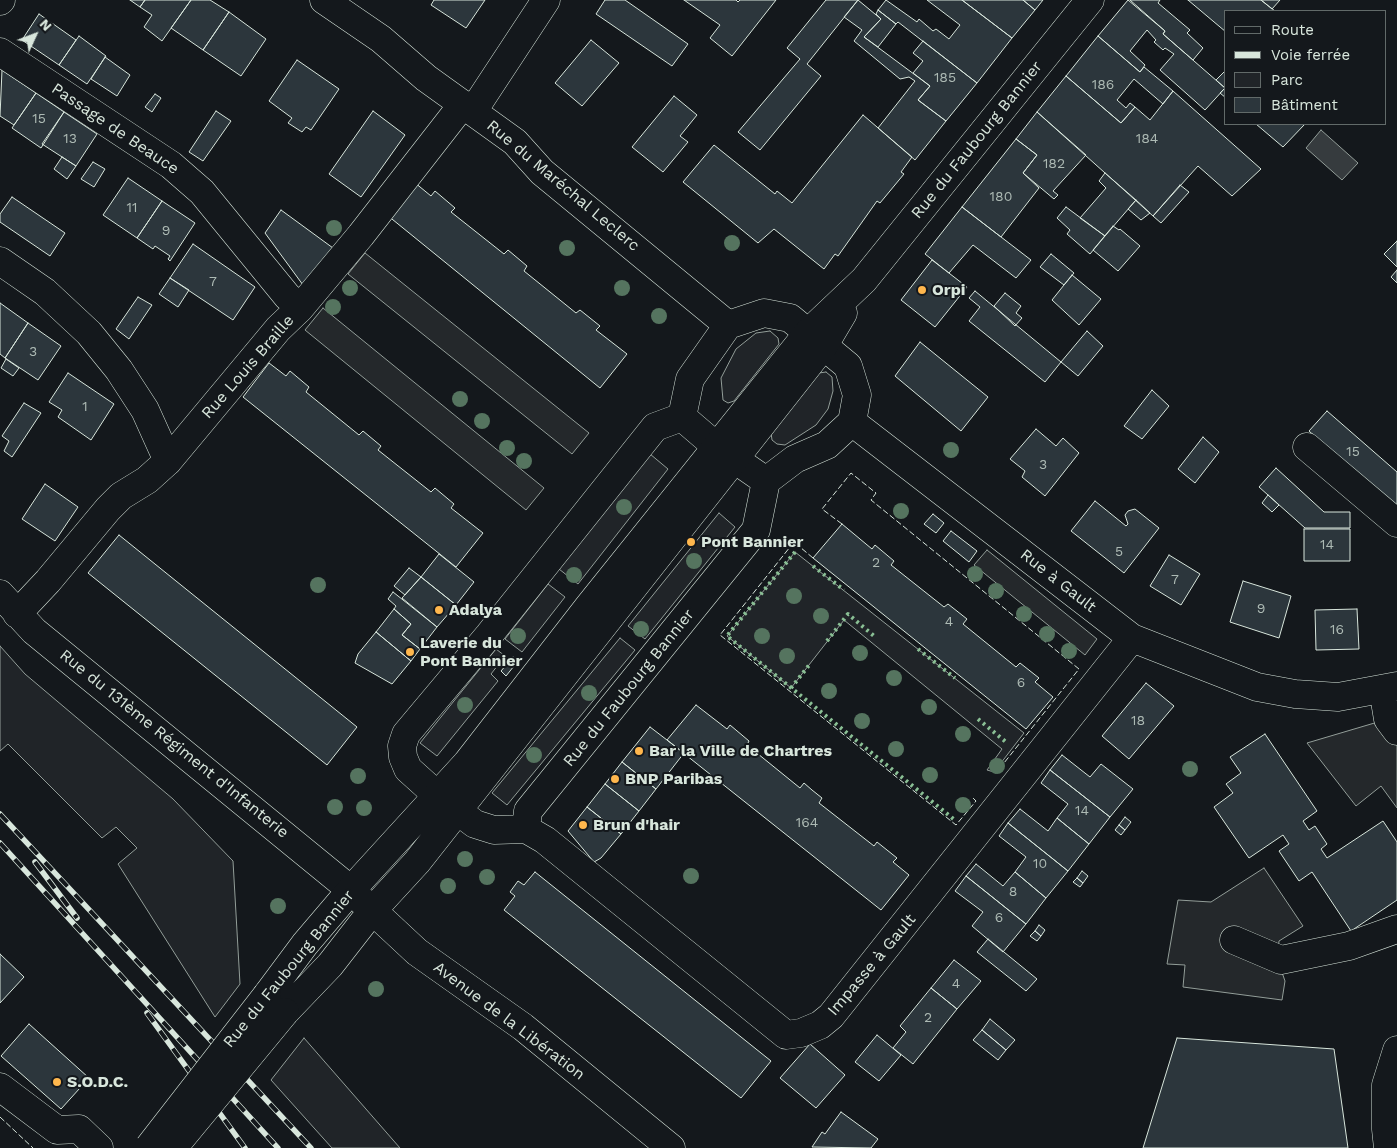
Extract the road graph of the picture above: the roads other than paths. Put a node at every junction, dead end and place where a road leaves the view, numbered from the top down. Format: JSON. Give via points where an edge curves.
{"nodes":[{"id":1,"x":324,"y":0,"type":"edge"},
{"id":2,"x":546,"y":0,"type":"edge"},
{"id":3,"x":1090,"y":0,"type":"edge"},
{"id":4,"x":0,"y":52,"type":"edge"},
{"id":5,"x":468,"y":108,"type":"junction"},
{"id":6,"x":0,"y":261,"type":"edge"},
{"id":7,"x":300,"y":308,"type":"junction"},
{"id":8,"x":728,"y":325,"type":"junction"},
{"id":9,"x":816,"y":339,"type":"junction"},
{"id":10,"x":682,"y":417,"type":"junction"},
{"id":11,"x":852,"y":422,"type":"junction"},
{"id":12,"x":1308,"y":447,"type":"dead end"},
{"id":13,"x":725,"y":453,"type":"junction"},
{"id":14,"x":168,"y":462,"type":"junction"},
{"id":15,"x":766,"y":481,"type":"junction"},
{"id":16,"x":1397,"y":524,"type":"edge"},
{"id":17,"x":8,"y":604,"type":"edge"},
{"id":18,"x":1132,"y":638,"type":"junction"},
{"id":19,"x":1390,"y":688,"type":"edge"},
{"id":20,"x":1397,"y":731,"type":"edge"},
{"id":21,"x":448,"y":803,"type":"junction"},
{"id":22,"x":526,"y":829,"type":"junction"},
{"id":23,"x":351,"y":890,"type":"junction"},
{"id":24,"x":372,"y":911,"type":"junction"},
{"id":25,"x":1397,"y":929,"type":"edge"},
{"id":26,"x":1234,"y":940,"type":"dead end"},
{"id":27,"x":276,"y":1004,"type":"junction"},
{"id":28,"x":1397,"y":1050,"type":"edge"},
{"id":29,"x":0,"y":1087,"type":"edge"},
{"id":30,"x":99,"y":1148,"type":"edge"},
{"id":31,"x":156,"y":1148,"type":"edge"},
{"id":32,"x":671,"y":1148,"type":"edge"},
{"id":33,"x":1388,"y":1148,"type":"edge"}],
"edges":[{"from":1,"to":5,"type":"street","name":"Rue du Maréchal Leclerc","via":[[381,39],[426,78]]},
{"from":2,"to":5,"type":"street","name":"Rue Louis Braille"},
{"from":3,"to":9,"type":"street","name":"Rue du Faubourg Bannier"},
{"from":4,"to":7,"type":"street","name":"Passage de Beauce","via":[[171,164],[202,192]]},
{"from":5,"to":7,"type":"street","name":"Rue Louis Braille"},
{"from":5,"to":8,"type":"street","name":"Rue du Maréchal Leclerc","via":[[515,142],[542,172]]},
{"from":6,"to":14,"type":"street","via":[[44,292],[89,333],[145,410]]},
{"from":7,"to":14,"type":"street","name":"Rue Louis Braille","via":[[278,329]]},
{"from":8,"to":9,"type":"street","via":[[764,313],[790,318]]},
{"from":8,"to":10,"type":"street","via":[[690,379]]},
{"from":9,"to":11,"type":"street","via":[[848,366],[857,395]]},
{"from":9,"to":13,"type":"street","name":"Rue du Faubourg Bannier"},
{"from":10,"to":13,"type":"street"},
{"from":10,"to":21,"type":"street","via":[[655,427],[643,440],[406,734],[402,746],[408,769]]},
{"from":11,"to":15,"type":"street","via":[[827,445],[795,459]]},
{"from":11,"to":18,"type":"street","name":"Rue à Gault"},
{"from":12,"to":16,"type":"street"},
{"from":13,"to":15,"type":"street"},
{"from":13,"to":21,"type":"street","name":"Rue du Faubourg Bannier"},
{"from":14,"to":17,"type":"street","name":"Rue Louis Braille","via":[[108,509],[48,582]]},
{"from":15,"to":22,"type":"street","name":"Rue du Faubourg Bannier","via":[[756,530],[528,812]]},
{"from":17,"to":23,"type":"street","name":"Rue du 131ème Régiment d'Infanterie","via":[[34,630]]},
{"from":18,"to":19,"type":"street","name":"Rue à Gault","via":[[1257,687],[1338,697]]},
{"from":18,"to":22,"type":"street","name":"Impasse à Gault","via":[[831,1016],[801,1033],[786,1035],[545,840]]},
{"from":19,"to":20,"type":"street","via":[[1388,720]]},
{"from":21,"to":22,"type":"street","via":[[475,824],[494,830]]},
{"from":21,"to":23,"type":"street","name":"Rue du Faubourg Bannier"},
{"from":21,"to":24,"type":"street","name":"Rue du Faubourg Bannier","via":[[417,862]]},
{"from":23,"to":24,"type":"street","name":"Avenue de la Libération"},
{"from":23,"to":27,"type":"street","name":"Rue du Faubourg Bannier"},
{"from":24,"to":27,"type":"street","name":"Rue du Faubourg Bannier","via":[[330,965]]},
{"from":24,"to":32,"type":"street","name":"Avenue de la Libération","via":[[417,952],[523,1027]]},
{"from":25,"to":26,"type":"street","via":[[1349,946],[1281,960]]},
{"from":27,"to":31,"type":"street","name":"Rue du Faubourg Bannier","bridge":true},
{"from":28,"to":33,"type":"street","via":[[1386,1085]]},
{"from":29,"to":30,"type":"street","via":[[57,1130],[79,1129]]}]}
